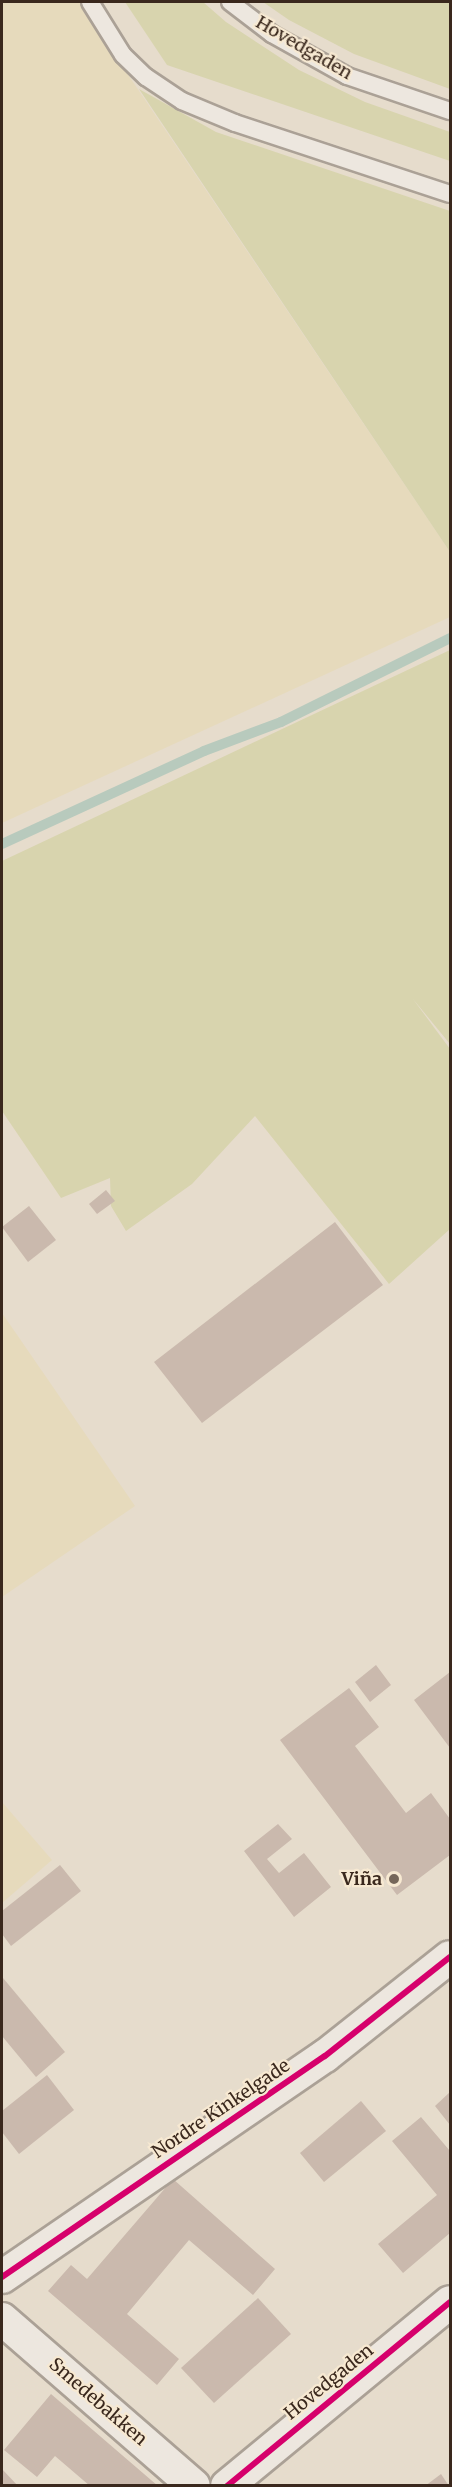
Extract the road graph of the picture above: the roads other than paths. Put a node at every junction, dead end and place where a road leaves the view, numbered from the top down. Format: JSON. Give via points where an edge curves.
{"nodes":[{"id":1,"x":90,"y":2,"type":"edge"},
{"id":2,"x":230,"y":2,"type":"edge"},
{"id":3,"x":450,"y":111,"type":"edge"},
{"id":4,"x":450,"y":194,"type":"edge"},
{"id":5,"x":450,"y":1957,"type":"edge"},
{"id":6,"x":2,"y":2277,"type":"edge"},
{"id":7,"x":450,"y":2302,"type":"edge"},
{"id":8,"x":2,"y":2319,"type":"edge"},
{"id":9,"x":194,"y":2486,"type":"edge"},
{"id":10,"x":227,"y":2486,"type":"edge"}],
"edges":[{"from":1,"to":4,"type":"lane","via":[[123,55],[146,77],[182,101],[236,123]]},
{"from":2,"to":3,"type":"lane","name":"Hovedgaden","via":[[272,34],[347,76]]},
{"from":5,"to":6,"type":"street","name":"Nordre Kinkelgade","via":[[325,2056]]},
{"from":7,"to":10,"type":"street","name":"Hovedgaden"},
{"from":8,"to":9,"type":"street","name":"Smedebakken"}]}
